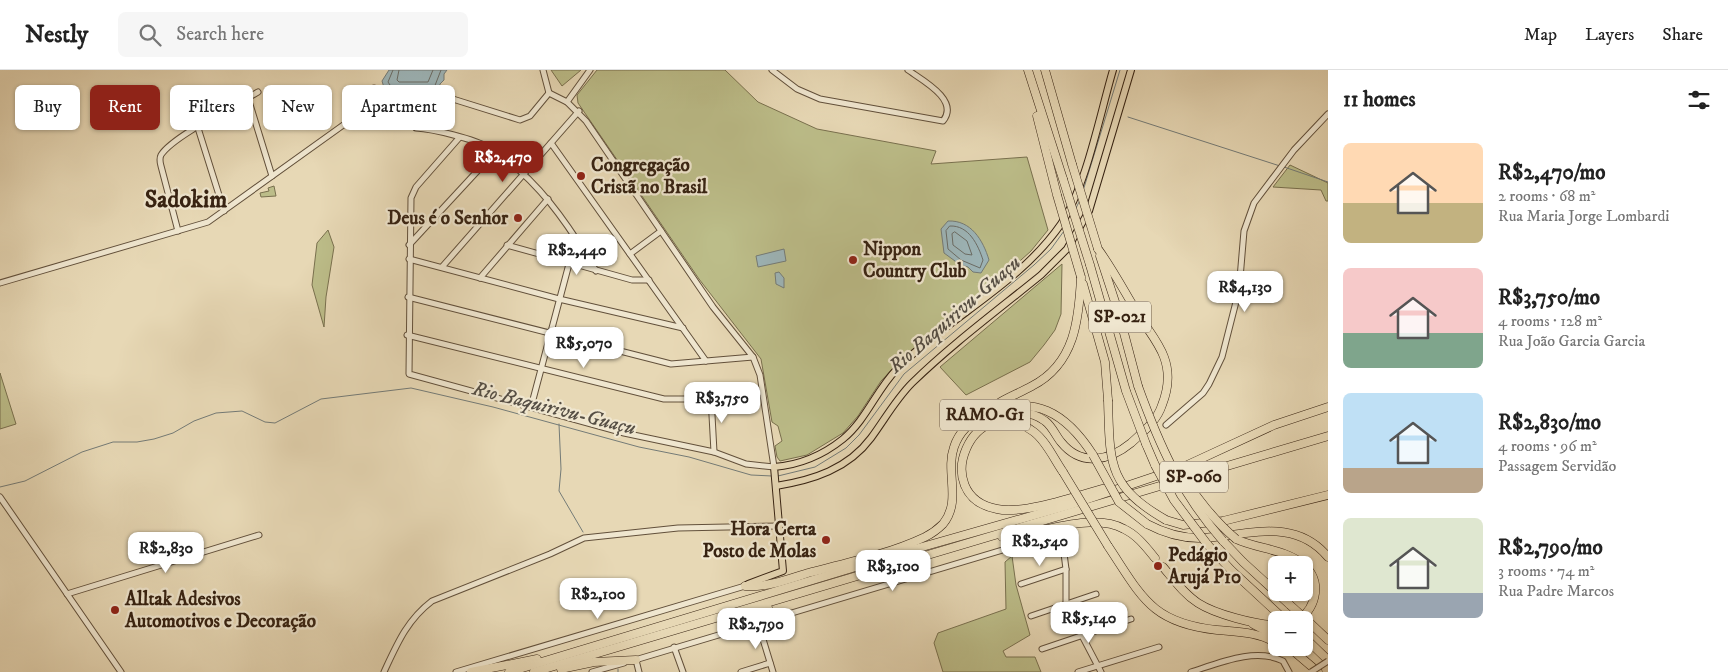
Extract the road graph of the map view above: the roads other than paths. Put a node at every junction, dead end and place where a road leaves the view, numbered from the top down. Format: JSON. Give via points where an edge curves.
{"nodes":[{"id":1,"x":543,"y":70,"type":"edge"},
{"id":2,"x":590,"y":70,"type":"edge"},
{"id":3,"x":772,"y":70,"type":"edge"},
{"id":4,"x":908,"y":70,"type":"edge"},
{"id":5,"x":1028,"y":70,"type":"edge"},
{"id":6,"x":1044,"y":70,"type":"edge"},
{"id":7,"x":1113,"y":70,"type":"edge"},
{"id":8,"x":1131,"y":70,"type":"edge"},
{"id":9,"x":258,"y":92,"type":"dead end"},
{"id":10,"x":1034,"y":92,"type":"junction"},
{"id":11,"x":549,"y":93,"type":"junction"},
{"id":12,"x":253,"y":95,"type":"edge"},
{"id":13,"x":455,"y":100,"type":"edge"},
{"id":14,"x":567,"y":102,"type":"junction"},
{"id":15,"x":579,"y":111,"type":"junction"},
{"id":16,"x":253,"y":114,"type":"edge"},
{"id":17,"x":1328,"y":114,"type":"edge"},
{"id":18,"x":342,"y":125,"type":"edge"},
{"id":19,"x":195,"y":130,"type":"edge"},
{"id":20,"x":199,"y":130,"type":"edge"},
{"id":21,"x":431,"y":130,"type":"edge"},
{"id":22,"x":459,"y":138,"type":"junction"},
{"id":23,"x":552,"y":143,"type":"junction"},
{"id":24,"x":495,"y":152,"type":"junction"},
{"id":25,"x":523,"y":175,"type":"junction"},
{"id":26,"x":272,"y":176,"type":"junction"},
{"id":27,"x":548,"y":199,"type":"junction"},
{"id":28,"x":224,"y":212,"type":"junction"},
{"id":29,"x":178,"y":231,"type":"junction"},
{"id":30,"x":662,"y":231,"type":"junction"},
{"id":31,"x":409,"y":245,"type":"junction"},
{"id":32,"x":507,"y":245,"type":"junction"},
{"id":33,"x":1098,"y":249,"type":"junction"},
{"id":34,"x":630,"y":254,"type":"junction"},
{"id":35,"x":409,"y":259,"type":"junction"},
{"id":36,"x":569,"y":264,"type":"junction"},
{"id":37,"x":442,"y":267,"type":"junction"},
{"id":38,"x":596,"y":271,"type":"junction"},
{"id":39,"x":1081,"y":277,"type":"junction"},
{"id":40,"x":480,"y":278,"type":"junction"},
{"id":41,"x":649,"y":280,"type":"junction"},
{"id":42,"x":0,"y":283,"type":"edge"},
{"id":43,"x":408,"y":297,"type":"junction"},
{"id":44,"x":559,"y":299,"type":"junction"},
{"id":45,"x":683,"y":328,"type":"junction"},
{"id":46,"x":550,"y":333,"type":"junction"},
{"id":47,"x":407,"y":335,"type":"junction"},
{"id":48,"x":753,"y":357,"type":"junction"},
{"id":49,"x":706,"y":361,"type":"junction"},
{"id":50,"x":540,"y":368,"type":"junction"},
{"id":51,"x":762,"y":392,"type":"junction"},
{"id":52,"x":711,"y":398,"type":"junction"},
{"id":53,"x":531,"y":407,"type":"junction"},
{"id":54,"x":1328,"y":407,"type":"edge"},
{"id":55,"x":984,"y":416,"type":"junction"},
{"id":56,"x":992,"y":424,"type":"junction"},
{"id":57,"x":1166,"y":425,"type":"dead end"},
{"id":58,"x":1328,"y":436,"type":"edge"},
{"id":59,"x":714,"y":452,"type":"junction"},
{"id":60,"x":1167,"y":459,"type":"junction"},
{"id":61,"x":774,"y":470,"type":"junction"},
{"id":62,"x":1153,"y":477,"type":"junction"},
{"id":63,"x":776,"y":484,"type":"junction"},
{"id":64,"x":1328,"y":495,"type":"edge"},
{"id":65,"x":0,"y":497,"type":"edge"},
{"id":66,"x":780,"y":526,"type":"junction"},
{"id":67,"x":259,"y":534,"type":"dead end"},
{"id":68,"x":985,"y":539,"type":"junction"},
{"id":69,"x":1290,"y":556,"type":"edge"},
{"id":70,"x":1328,"y":557,"type":"edge"},
{"id":71,"x":1155,"y":558,"type":"dead end"},
{"id":72,"x":1163,"y":567,"type":"dead end"},
{"id":73,"x":1066,"y":569,"type":"junction"},
{"id":74,"x":1313,"y":576,"type":"edge"},
{"id":75,"x":1021,"y":584,"type":"dead end"},
{"id":76,"x":745,"y":586,"type":"junction"},
{"id":77,"x":804,"y":593,"type":"junction"},
{"id":78,"x":67,"y":594,"type":"junction"},
{"id":79,"x":1096,"y":594,"type":"dead end"},
{"id":80,"x":1313,"y":600,"type":"edge"},
{"id":81,"x":1066,"y":605,"type":"junction"},
{"id":82,"x":1276,"y":611,"type":"edge"},
{"id":83,"x":1031,"y":616,"type":"dead end"},
{"id":84,"x":1130,"y":619,"type":"dead end"},
{"id":85,"x":1242,"y":619,"type":"junction"},
{"id":86,"x":758,"y":623,"type":"junction"},
{"id":87,"x":1268,"y":624,"type":"edge"},
{"id":88,"x":729,"y":630,"type":"junction"},
{"id":89,"x":1268,"y":632,"type":"edge"},
{"id":90,"x":1082,"y":636,"type":"junction"},
{"id":91,"x":1268,"y":640,"type":"edge"},
{"id":92,"x":1328,"y":640,"type":"edge"},
{"id":93,"x":1313,"y":645,"type":"edge"},
{"id":94,"x":674,"y":647,"type":"junction"},
{"id":95,"x":1158,"y":647,"type":"dead end"},
{"id":96,"x":1042,"y":649,"type":"dead end"},
{"id":97,"x":559,"y":657,"type":"junction"},
{"id":98,"x":1301,"y":657,"type":"edge"},
{"id":99,"x":636,"y":660,"type":"junction"},
{"id":100,"x":1328,"y":661,"type":"edge"},
{"id":101,"x":770,"y":663,"type":"junction"},
{"id":102,"x":1098,"y":666,"type":"junction"},
{"id":103,"x":120,"y":672,"type":"edge"},
{"id":104,"x":384,"y":672,"type":"edge"},
{"id":105,"x":456,"y":672,"type":"edge"},
{"id":106,"x":471,"y":672,"type":"edge"},
{"id":107,"x":509,"y":672,"type":"edge"},
{"id":108,"x":534,"y":672,"type":"edge"},
{"id":109,"x":539,"y":672,"type":"edge"},
{"id":110,"x":592,"y":672,"type":"edge"},
{"id":111,"x":639,"y":672,"type":"edge"},
{"id":112,"x":682,"y":672,"type":"edge"},
{"id":113,"x":741,"y":672,"type":"edge"},
{"id":114,"x":773,"y":672,"type":"edge"},
{"id":115,"x":1078,"y":672,"type":"edge"},
{"id":116,"x":1101,"y":672,"type":"edge"},
{"id":117,"x":1191,"y":672,"type":"edge"},
{"id":118,"x":1289,"y":672,"type":"edge"},
{"id":119,"x":1311,"y":672,"type":"edge"},
{"id":120,"x":1318,"y":672,"type":"edge"}],
"edges":[{"from":1,"to":11,"type":"street"},
{"from":2,"to":14,"type":"street"},
{"from":3,"to":4,"type":"street","via":[[810,96],[935,121],[945,120],[945,100]]},
{"from":5,"to":10,"type":"highway","number":"SP-021"},
{"from":6,"to":33,"type":"highway","number":"SP-021","bridge":true},
{"from":7,"to":61,"type":"main road","via":[[1078,190],[1061,224],[1049,239],[1014,273],[896,370],[844,438],[802,462]]},
{"from":8,"to":63,"type":"main road","via":[[1092,204],[1078,234],[1061,256],[911,384],[871,438],[849,460],[821,476]]},
{"from":9,"to":12,"type":"street"},
{"from":10,"to":39,"type":"highway","bridge":true,"via":[[1057,195]]},
{"from":10,"to":82,"type":"highway","number":"SP-021","bridge":true,"via":[[1090,265],[1126,391],[1160,478],[1207,544]]},
{"from":11,"to":13,"type":"street","via":[[530,116],[520,120]]},
{"from":11,"to":14,"type":"street"},
{"from":14,"to":15,"type":"street"},
{"from":15,"to":23,"type":"street"},
{"from":15,"to":30,"type":"street"},
{"from":16,"to":26,"type":"street"},
{"from":17,"to":57,"type":"street","via":[[1254,203],[1244,231],[1239,290],[1217,370],[1203,393]]},
{"from":18,"to":26,"type":"street"},
{"from":19,"to":29,"type":"street","via":[[167,148],[160,158]]},
{"from":20,"to":28,"type":"street"},
{"from":21,"to":22,"type":"street"},
{"from":22,"to":24,"type":"street","via":[[484,145]]},
{"from":22,"to":31,"type":"street","via":[[413,192]]},
{"from":23,"to":25,"type":"street"},
{"from":23,"to":34,"type":"street"},
{"from":24,"to":25,"type":"street"},
{"from":24,"to":31,"type":"street"},
{"from":25,"to":27,"type":"street"},
{"from":25,"to":37,"type":"street"},
{"from":26,"to":28,"type":"street"},
{"from":27,"to":32,"type":"street"},
{"from":27,"to":38,"type":"street"},
{"from":28,"to":29,"type":"street","via":[[208,222]]},
{"from":29,"to":42,"type":"street"},
{"from":30,"to":34,"type":"street"},
{"from":30,"to":48,"type":"street"},
{"from":31,"to":35,"type":"street"},
{"from":32,"to":36,"type":"street"},
{"from":32,"to":40,"type":"street"},
{"from":33,"to":56,"type":"highway","via":[[1164,356],[1168,385],[1160,411],[1147,429],[1129,444],[1092,460],[1076,456],[1045,421],[1033,415],[1013,413],[998,418]]},
{"from":33,"to":60,"type":"highway","number":"SP-021","bridge":true,"via":[[1138,386]]},
{"from":34,"to":41,"type":"street"},
{"from":35,"to":37,"type":"street"},
{"from":35,"to":43,"type":"street"},
{"from":36,"to":38,"type":"street"},
{"from":36,"to":44,"type":"street"},
{"from":37,"to":40,"type":"street"},
{"from":38,"to":41,"type":"street","via":[[632,280]]},
{"from":39,"to":55,"type":"highway","via":[[1076,329],[1065,355],[1042,380],[994,404]]},
{"from":39,"to":64,"type":"highway","bridge":true,"via":[[1105,362],[1111,456],[1128,494],[1166,520],[1183,525],[1223,521]]},
{"from":40,"to":44,"type":"street"},
{"from":41,"to":45,"type":"street"},
{"from":43,"to":46,"type":"street"},
{"from":43,"to":47,"type":"street"},
{"from":44,"to":45,"type":"street"},
{"from":44,"to":46,"type":"street"},
{"from":45,"to":49,"type":"street"},
{"from":46,"to":49,"type":"street","via":[[671,364]]},
{"from":46,"to":50,"type":"street"},
{"from":47,"to":50,"type":"street"},
{"from":47,"to":53,"type":"street","via":[[407,371],[410,376]]},
{"from":48,"to":49,"type":"street"},
{"from":48,"to":51,"type":"street"},
{"from":50,"to":52,"type":"street","via":[[664,399]]},
{"from":50,"to":53,"type":"street"},
{"from":51,"to":52,"type":"street"},
{"from":51,"to":61,"type":"street"},
{"from":52,"to":59,"type":"street"},
{"from":53,"to":59,"type":"street","via":[[632,435]]},
{"from":54,"to":62,"type":"highway","number":"SP-060","via":[[1274,425],[1199,460]]},
{"from":55,"to":70,"type":"highway","number":"RAMO-G1","bridge":true,"via":[[1014,406],[1035,407],[1060,418],[1080,436],[1119,502],[1147,524],[1175,536],[1199,538],[1255,530],[1284,531],[1312,542]]},
{"from":55,"to":76,"type":"highway","number":"RAMO-G1","via":[[962,431],[953,447],[950,466],[952,506],[944,523],[925,537],[850,562],[787,579]]},
{"from":56,"to":62,"type":"highway","via":[[969,440],[961,466],[969,491],[988,507],[1020,509]]},
{"from":56,"to":91,"type":"highway","bridge":true,"via":[[1011,422],[1033,431],[1144,599],[1162,614],[1185,625],[1253,634]]},
{"from":58,"to":68,"type":"highway","number":"SP-060"},
{"from":59,"to":61,"type":"street"},
{"from":60,"to":69,"type":"highway","bridge":true,"via":[[1210,514],[1236,539]]},
{"from":60,"to":92,"type":"highway","number":"SP-021","bridge":true,"via":[[1195,507],[1223,541]]},
{"from":61,"to":63,"type":"main road"},
{"from":62,"to":97,"type":"highway","number":"SP-060","via":[[1070,505]]},
{"from":63,"to":66,"type":"main road"},
{"from":65,"to":78,"type":"street"},
{"from":66,"to":76,"type":"main road","via":[[783,571]]},
{"from":66,"to":104,"type":"street","via":[[678,528],[584,538],[432,601],[405,628]]},
{"from":67,"to":78,"type":"street"},
{"from":68,"to":71,"type":"highway","via":[[1069,525],[1107,524],[1132,534]]},
{"from":68,"to":77,"type":"highway","number":"SP-060"},
{"from":72,"to":85,"type":"highway","via":[[1200,605]]},
{"from":73,"to":75,"type":"street"},
{"from":73,"to":81,"type":"street"},
{"from":73,"to":86,"type":"street","via":[[1062,538],[1057,534]]},
{"from":74,"to":80,"type":"highway","via":[[1316,590]]},
{"from":76,"to":105,"type":"street"},
{"from":77,"to":88,"type":"highway","via":[[795,600],[758,612]]},
{"from":77,"to":108,"type":"highway","number":"SP-060"},
{"from":78,"to":103,"type":"street"},
{"from":79,"to":81,"type":"street"},
{"from":81,"to":83,"type":"street"},
{"from":81,"to":90,"type":"street"},
{"from":84,"to":90,"type":"street"},
{"from":85,"to":87,"type":"highway"},
{"from":85,"to":89,"type":"highway"},
{"from":86,"to":88,"type":"street"},
{"from":86,"to":101,"type":"street"},
{"from":88,"to":94,"type":"street"},
{"from":90,"to":96,"type":"street"},
{"from":90,"to":102,"type":"street"},
{"from":93,"to":100,"type":"highway"},
{"from":94,"to":99,"type":"street"},
{"from":94,"to":112,"type":"street"},
{"from":95,"to":102,"type":"street"},
{"from":97,"to":106,"type":"highway"},
{"from":97,"to":107,"type":"highway","number":"SP-060"},
{"from":98,"to":120,"type":"highway"},
{"from":99,"to":109,"type":"highway","via":[[594,662]]},
{"from":99,"to":110,"type":"street"},
{"from":99,"to":111,"type":"street"},
{"from":100,"to":119,"type":"street","bridge":true},
{"from":101,"to":113,"type":"street"},
{"from":101,"to":114,"type":"street"},
{"from":102,"to":115,"type":"street"},
{"from":102,"to":116,"type":"street"},
{"from":117,"to":118,"type":"street","via":[[1231,660],[1266,655],[1283,661]]}]}
